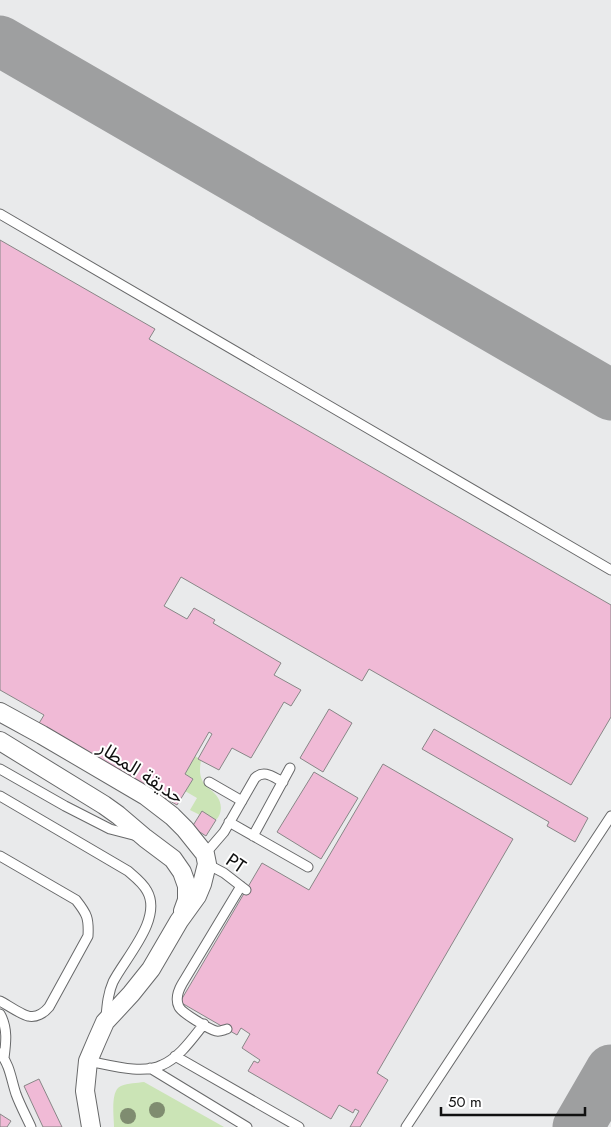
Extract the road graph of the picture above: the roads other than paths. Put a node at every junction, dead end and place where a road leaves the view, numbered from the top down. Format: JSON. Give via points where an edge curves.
{"nodes":[{"id":1,"x":0,"y":214,"type":"edge"},
{"id":2,"x":611,"y":570,"type":"edge"},
{"id":3,"x":0,"y":712,"type":"edge"},
{"id":4,"x":0,"y":742,"type":"edge"},
{"id":5,"x":0,"y":768,"type":"edge"},
{"id":6,"x":290,"y":768,"type":"dead end"},
{"id":7,"x":208,"y":782,"type":"dead end"},
{"id":8,"x":282,"y":782,"type":"junction"},
{"id":9,"x":0,"y":796,"type":"edge"},
{"id":10,"x":242,"y":801,"type":"junction"},
{"id":11,"x":611,"y":816,"type":"edge"},
{"id":12,"x":229,"y":822,"type":"junction"},
{"id":13,"x":252,"y":836,"type":"junction"},
{"id":14,"x":145,"y":838,"type":"junction"},
{"id":15,"x":0,"y":856,"type":"edge"},
{"id":16,"x":206,"y":859,"type":"junction"},
{"id":17,"x":308,"y":867,"type":"dead end"},
{"id":18,"x":179,"y":920,"type":"junction"},
{"id":19,"x":0,"y":1000,"type":"edge"},
{"id":20,"x":0,"y":1014,"type":"edge"},
{"id":21,"x":105,"y":1022,"type":"junction"},
{"id":22,"x":204,"y":1024,"type":"junction"},
{"id":23,"x":227,"y":1029,"type":"dead end"},
{"id":24,"x":2,"y":1055,"type":"edge"},
{"id":25,"x":175,"y":1056,"type":"junction"},
{"id":26,"x":88,"y":1061,"type":"junction"},
{"id":27,"x":150,"y":1068,"type":"junction"},
{"id":28,"x":31,"y":1127,"type":"edge"},
{"id":29,"x":91,"y":1127,"type":"edge"},
{"id":30,"x":247,"y":1127,"type":"edge"},
{"id":31,"x":299,"y":1127,"type":"edge"},
{"id":32,"x":406,"y":1127,"type":"edge"}],
"edges":[{"from":1,"to":2,"type":"lane"},
{"from":3,"to":16,"type":"street","name":"حديقة المطار","via":[[146,796],[172,816]]},
{"from":4,"to":14,"type":"street","via":[[104,805]]},
{"from":5,"to":14,"type":"lane","via":[[110,829]]},
{"from":6,"to":8,"type":"lane"},
{"from":7,"to":10,"type":"lane"},
{"from":8,"to":10,"type":"lane","via":[[268,774],[259,774]]},
{"from":8,"to":13,"type":"lane"},
{"from":9,"to":21,"type":"lane","via":[[128,871],[147,891],[151,904],[149,919],[113,982]]},
{"from":10,"to":12,"type":"lane"},
{"from":11,"to":32,"type":"lane"},
{"from":12,"to":13,"type":"lane"},
{"from":12,"to":16,"type":"lane"},
{"from":13,"to":17,"type":"lane"},
{"from":14,"to":18,"type":"street","via":[[173,859],[182,872],[187,900]]},
{"from":15,"to":19,"type":"lane","via":[[76,900],[85,910],[88,936],[45,1012],[28,1017]]},
{"from":16,"to":18,"type":"street","via":[[197,896]]},
{"from":16,"to":22,"type":"lane","name":"PT","via":[[243,888],[177,996],[179,1008]]},
{"from":18,"to":21,"type":"street","via":[[151,969]]},
{"from":20,"to":24,"type":"lane","via":[[6,1030]]},
{"from":21,"to":26,"type":"street"},
{"from":22,"to":23,"type":"lane","via":[[217,1031]]},
{"from":22,"to":25,"type":"lane"},
{"from":24,"to":28,"type":"lane"},
{"from":25,"to":27,"type":"lane","via":[[160,1067]]},
{"from":25,"to":31,"type":"lane"},
{"from":26,"to":27,"type":"lane","via":[[132,1069]]},
{"from":26,"to":29,"type":"street","via":[[85,1091]]},
{"from":27,"to":30,"type":"lane"}]}
